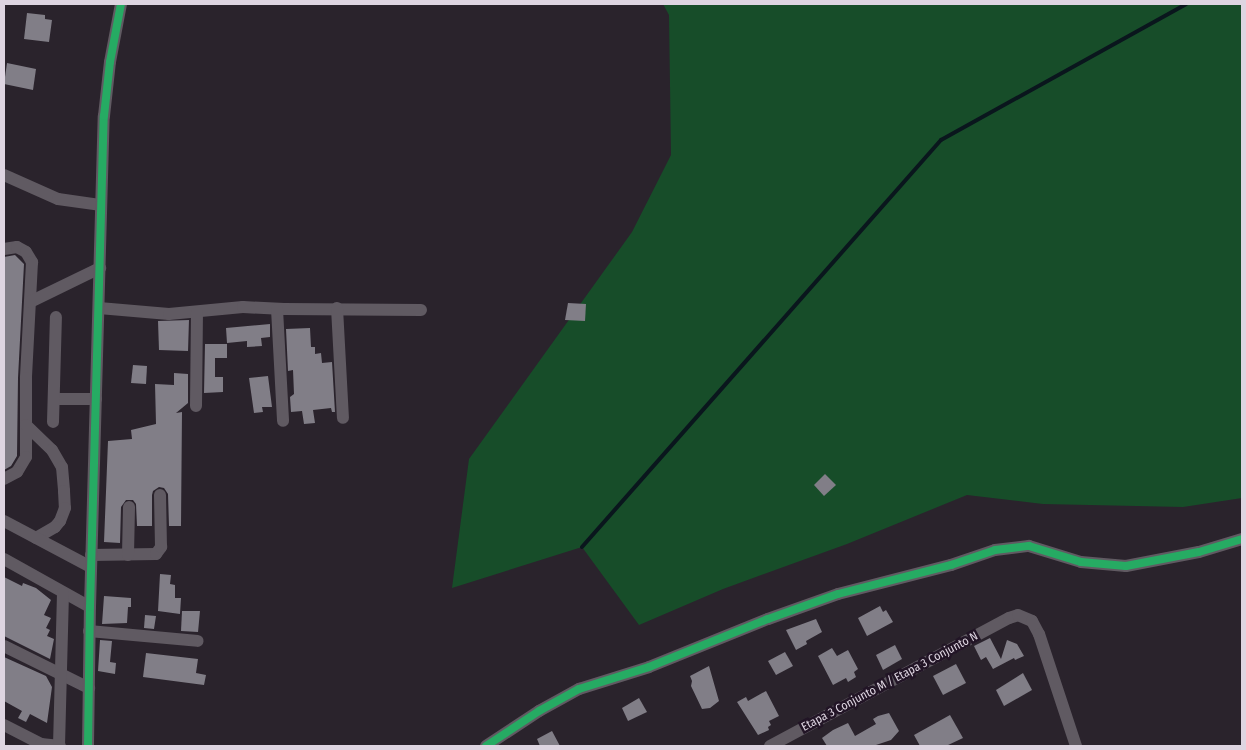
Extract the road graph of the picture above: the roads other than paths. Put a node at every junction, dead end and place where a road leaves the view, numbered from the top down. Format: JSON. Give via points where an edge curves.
{"nodes":[{"id":1,"x":121,"y":4,"type":"edge"},
{"id":2,"x":4,"y":175,"type":"edge"},
{"id":3,"x":100,"y":205,"type":"junction"},
{"id":4,"x":4,"y":249,"type":"edge"},
{"id":5,"x":100,"y":268,"type":"junction"},
{"id":6,"x":30,"y":302,"type":"junction"},
{"id":7,"x":99,"y":308,"type":"junction"},
{"id":8,"x":337,"y":308,"type":"junction"},
{"id":9,"x":277,"y":309,"type":"junction"},
{"id":10,"x":421,"y":310,"type":"dead end"},
{"id":11,"x":197,"y":313,"type":"junction"},
{"id":12,"x":56,"y":317,"type":"dead end"},
{"id":13,"x":54,"y":399,"type":"junction"},
{"id":14,"x":96,"y":399,"type":"junction"},
{"id":15,"x":196,"y":406,"type":"dead end"},
{"id":16,"x":343,"y":418,"type":"dead end"},
{"id":17,"x":283,"y":421,"type":"dead end"},
{"id":18,"x":52,"y":422,"type":"dead end"},
{"id":19,"x":26,"y":426,"type":"junction"},
{"id":20,"x":4,"y":479,"type":"edge"},
{"id":21,"x":160,"y":495,"type":"dead end"},
{"id":22,"x":129,"y":507,"type":"dead end"},
{"id":23,"x":4,"y":521,"type":"edge"},
{"id":24,"x":36,"y":538,"type":"junction"},
{"id":25,"x":1242,"y":539,"type":"edge"},
{"id":26,"x":128,"y":555,"type":"junction"},
{"id":27,"x":4,"y":559,"type":"edge"},
{"id":28,"x":91,"y":561,"type":"junction"},
{"id":29,"x":63,"y":593,"type":"junction"},
{"id":30,"x":90,"y":607,"type":"junction"},
{"id":31,"x":89,"y":631,"type":"junction"},
{"id":32,"x":198,"y":641,"type":"dead end"},
{"id":33,"x":4,"y":646,"type":"edge"},
{"id":34,"x":61,"y":676,"type":"junction"},
{"id":35,"x":89,"y":688,"type":"junction"},
{"id":36,"x":4,"y":725,"type":"edge"},
{"id":37,"x":60,"y":746,"type":"edge"},
{"id":38,"x":88,"y":746,"type":"edge"},
{"id":39,"x":486,"y":746,"type":"edge"},
{"id":40,"x":770,"y":746,"type":"edge"},
{"id":41,"x":1076,"y":746,"type":"edge"}],
"edges":[{"from":1,"to":3,"type":"street","via":[[104,116]]},
{"from":2,"to":3,"type":"street","via":[[58,199]]},
{"from":3,"to":5,"type":"street"},
{"from":4,"to":6,"type":"street","via":[[17,247],[26,252],[32,262]]},
{"from":5,"to":6,"type":"street"},
{"from":5,"to":7,"type":"street"},
{"from":6,"to":19,"type":"street"},
{"from":7,"to":11,"type":"street","via":[[144,314]]},
{"from":7,"to":14,"type":"street"},
{"from":8,"to":9,"type":"street"},
{"from":8,"to":10,"type":"street"},
{"from":8,"to":16,"type":"street"},
{"from":9,"to":11,"type":"street","via":[[235,307]]},
{"from":9,"to":17,"type":"street"},
{"from":11,"to":15,"type":"street"},
{"from":12,"to":13,"type":"street"},
{"from":13,"to":14,"type":"street"},
{"from":13,"to":18,"type":"street"},
{"from":14,"to":28,"type":"street"},
{"from":19,"to":20,"type":"street","via":[[26,457],[17,472]]},
{"from":19,"to":24,"type":"street","via":[[52,450],[62,467],[65,508],[55,527]]},
{"from":21,"to":26,"type":"street","via":[[160,550],[153,555]]},
{"from":22,"to":26,"type":"street"},
{"from":23,"to":24,"type":"street"},
{"from":24,"to":28,"type":"street"},
{"from":25,"to":39,"type":"street","via":[[1199,552],[1126,566],[1081,562],[1029,546],[1012,546],[873,584],[768,619],[649,667],[579,689]]},
{"from":26,"to":28,"type":"street"},
{"from":27,"to":29,"type":"street"},
{"from":28,"to":30,"type":"street"},
{"from":29,"to":30,"type":"street"},
{"from":29,"to":34,"type":"street"},
{"from":30,"to":31,"type":"street"},
{"from":31,"to":32,"type":"street"},
{"from":31,"to":35,"type":"street"},
{"from":33,"to":34,"type":"street"},
{"from":34,"to":35,"type":"street"},
{"from":34,"to":37,"type":"street"},
{"from":35,"to":38,"type":"street"},
{"from":36,"to":37,"type":"street","via":[[41,744]]},
{"from":40,"to":41,"type":"street","name":"Etapa 3 Conjunto M / Etapa 3 Conjunto N","via":[[1018,615],[1027,618],[1039,634]]}]}
